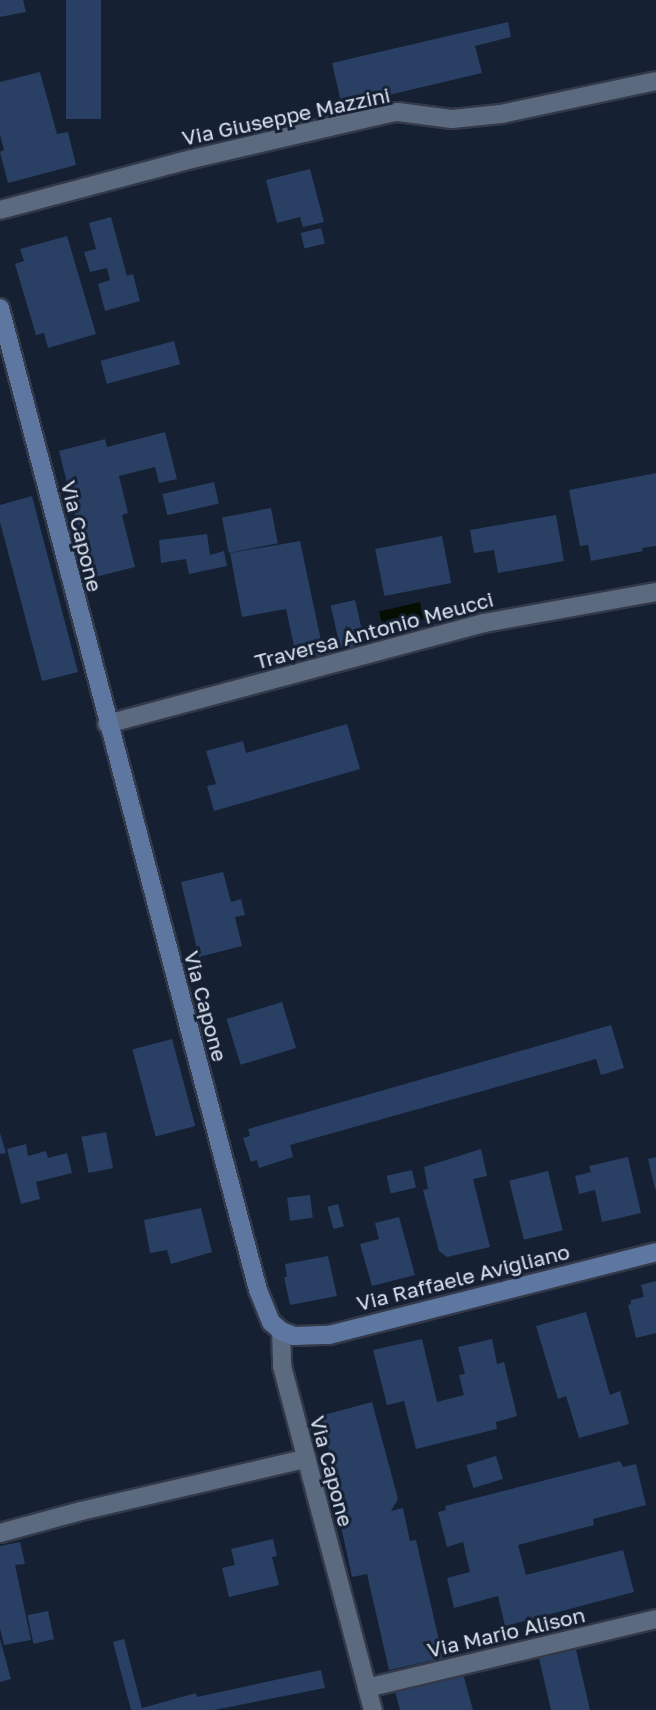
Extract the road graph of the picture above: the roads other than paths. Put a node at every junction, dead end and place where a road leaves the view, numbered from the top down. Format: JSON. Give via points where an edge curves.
{"nodes":[{"id":1,"x":656,"y":81,"type":"edge"},
{"id":2,"x":0,"y":210,"type":"edge"},
{"id":3,"x":0,"y":308,"type":"edge"},
{"id":4,"x":656,"y":592,"type":"edge"},
{"id":5,"x":107,"y":724,"type":"junction"},
{"id":6,"x":656,"y":1252,"type":"edge"},
{"id":7,"x":281,"y":1331,"type":"junction"},
{"id":8,"x":305,"y":1459,"type":"junction"},
{"id":9,"x":0,"y":1533,"type":"edge"},
{"id":10,"x":656,"y":1619,"type":"edge"},
{"id":11,"x":367,"y":1688,"type":"junction"},
{"id":12,"x":373,"y":1710,"type":"edge"}],
"edges":[{"from":1,"to":2,"type":"street","name":"Via Giuseppe Mazzini","via":[[501,114],[452,119],[385,114],[192,159]]},
{"from":3,"to":5,"type":"street","name":"Via Capone"},
{"from":4,"to":5,"type":"street","name":"Traversa Antonio Meucci","via":[[484,623]]},
{"from":5,"to":7,"type":"street","name":"Via Capone","via":[[258,1290],[267,1314]]},
{"from":6,"to":7,"type":"street","name":"Via Raffaele Avigliano","via":[[329,1335],[294,1336]]},
{"from":7,"to":8,"type":"street","name":"Via Capone","via":[[282,1366]]},
{"from":8,"to":9,"type":"street"},
{"from":8,"to":11,"type":"street","name":"Via Capone"},
{"from":10,"to":11,"type":"street","name":"Via Mario Alison"},
{"from":11,"to":12,"type":"street","name":"Via Capone"}]}
